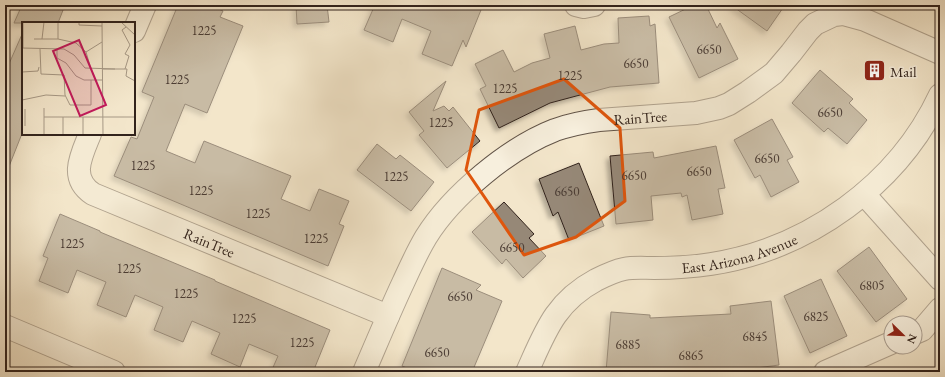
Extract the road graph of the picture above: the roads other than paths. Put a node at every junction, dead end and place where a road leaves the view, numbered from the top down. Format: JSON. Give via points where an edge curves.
{"nodes":[{"id":1,"x":145,"y":5,"type":"edge"},
{"id":2,"x":576,"y":5,"type":"edge"},
{"id":3,"x":594,"y":5,"type":"edge"},
{"id":4,"x":135,"y":29,"type":"edge"},
{"id":5,"x":940,"y":53,"type":"edge"},
{"id":6,"x":940,"y":95,"type":"edge"},
{"id":7,"x":90,"y":135,"type":"edge"},
{"id":8,"x":864,"y":194,"type":"junction"},
{"id":9,"x":940,"y":279,"type":"edge"},
{"id":10,"x":940,"y":309,"type":"edge"},
{"id":11,"x":388,"y":316,"type":"junction"},
{"id":12,"x":5,"y":326,"type":"edge"},
{"id":13,"x":923,"y":329,"type":"edge"},
{"id":14,"x":883,"y":347,"type":"edge"},
{"id":15,"x":114,"y":372,"type":"edge"},
{"id":16,"x":364,"y":372,"type":"edge"},
{"id":17,"x":527,"y":372,"type":"edge"},
{"id":18,"x":825,"y":372,"type":"edge"}],
"edges":[{"from":1,"to":4,"type":"street"},
{"from":2,"to":3,"type":"street"},
{"from":5,"to":11,"type":"street","name":"RainTree","via":[[865,20],[843,14],[834,15],[812,27],[783,63],[764,81],[724,106],[696,113],[599,120],[555,130],[517,150],[481,177],[453,203],[418,251]]},
{"from":6,"to":8,"type":"street","name":"East Arizona Avenue","via":[[913,141]]},
{"from":7,"to":11,"type":"street","name":"RainTree","via":[[78,175],[83,186],[93,194]]},
{"from":8,"to":9,"type":"street"},
{"from":8,"to":17,"type":"street","name":"East Arizona Avenue","via":[[819,225],[758,253],[680,268],[625,269],[596,280],[570,298],[552,318]]},
{"from":10,"to":13,"type":"street"},
{"from":11,"to":16,"type":"street","name":"RainTree"},
{"from":12,"to":15,"type":"street"},
{"from":14,"to":18,"type":"street"}]}
